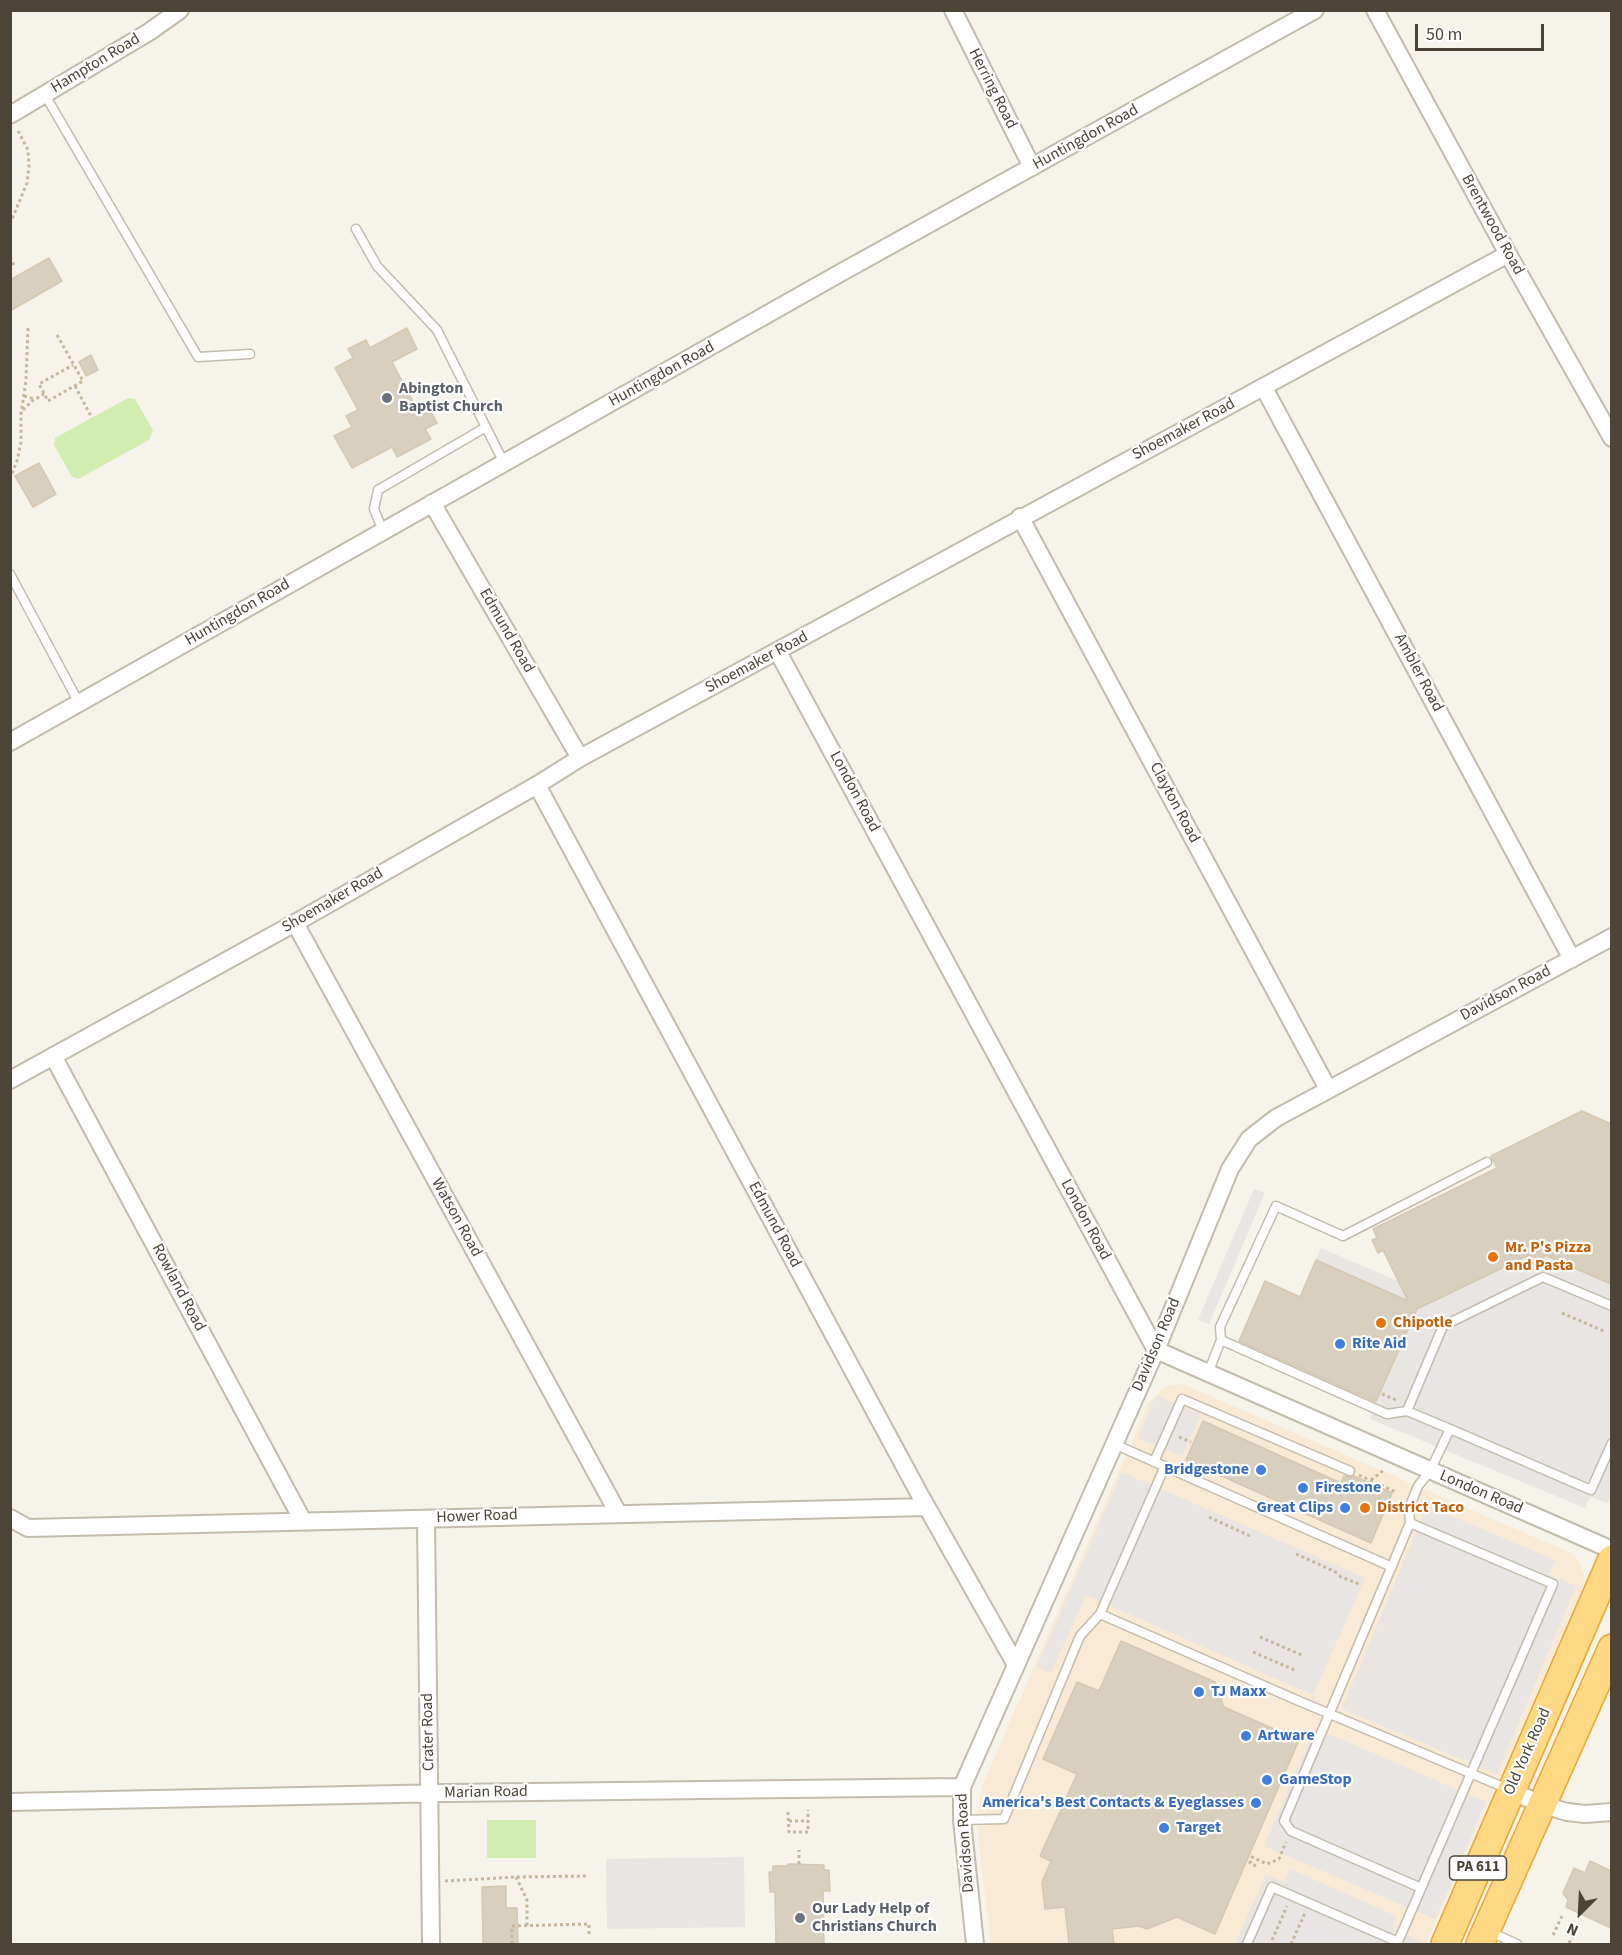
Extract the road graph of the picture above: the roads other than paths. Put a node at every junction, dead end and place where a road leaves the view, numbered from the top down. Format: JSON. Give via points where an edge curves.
{"nodes":[{"id":1,"x":180,"y":10,"type":"edge"},
{"id":2,"x":953,"y":10,"type":"edge"},
{"id":3,"x":1315,"y":10,"type":"edge"},
{"id":4,"x":1375,"y":10,"type":"edge"},
{"id":5,"x":45,"y":95,"type":"junction"},
{"id":6,"x":13,"y":120,"type":"edge"},
{"id":7,"x":1032,"y":167,"type":"junction"},
{"id":8,"x":356,"y":230,"type":"dead end"},
{"id":9,"x":1508,"y":254,"type":"junction"},
{"id":10,"x":250,"y":354,"type":"dead end"},
{"id":11,"x":1264,"y":388,"type":"junction"},
{"id":12,"x":1606,"y":416,"type":"edge"},
{"id":13,"x":486,"y":427,"type":"junction"},
{"id":14,"x":1611,"y":438,"type":"edge"},
{"id":15,"x":504,"y":463,"type":"junction"},
{"id":16,"x":432,"y":503,"type":"junction"},
{"id":17,"x":1020,"y":517,"type":"junction"},
{"id":18,"x":383,"y":531,"type":"junction"},
{"id":19,"x":10,"y":574,"type":"edge"},
{"id":20,"x":778,"y":652,"type":"junction"},
{"id":21,"x":79,"y":703,"type":"junction"},
{"id":22,"x":10,"y":742,"type":"edge"},
{"id":23,"x":580,"y":758,"type":"junction"},
{"id":24,"x":537,"y":785,"type":"junction"},
{"id":25,"x":295,"y":923,"type":"junction"},
{"id":26,"x":1611,"y":937,"type":"edge"},
{"id":27,"x":1572,"y":959,"type":"junction"},
{"id":28,"x":53,"y":1056,"type":"junction"},
{"id":29,"x":10,"y":1080,"type":"edge"},
{"id":30,"x":1328,"y":1089,"type":"junction"},
{"id":31,"x":1487,"y":1162,"type":"dead end"},
{"id":32,"x":1611,"y":1306,"type":"edge"},
{"id":33,"x":1221,"y":1340,"type":"junction"},
{"id":34,"x":1156,"y":1350,"type":"junction"},
{"id":35,"x":1208,"y":1373,"type":"junction"},
{"id":36,"x":1407,"y":1411,"type":"junction"},
{"id":37,"x":1450,"y":1429,"type":"junction"},
{"id":38,"x":1611,"y":1443,"type":"edge"},
{"id":39,"x":1114,"y":1444,"type":"junction"},
{"id":40,"x":1155,"y":1462,"type":"junction"},
{"id":41,"x":1165,"y":1466,"type":"junction"},
{"id":42,"x":1350,"y":1471,"type":"road end"},
{"id":43,"x":1430,"y":1471,"type":"junction"},
{"id":44,"x":927,"y":1507,"type":"junction"},
{"id":45,"x":618,"y":1513,"type":"junction"},
{"id":46,"x":10,"y":1518,"type":"edge"},
{"id":47,"x":426,"y":1519,"type":"junction"},
{"id":48,"x":303,"y":1521,"type":"junction"},
{"id":49,"x":1410,"y":1523,"type":"junction"},
{"id":50,"x":1611,"y":1550,"type":"edge"},
{"id":51,"x":1611,"y":1559,"type":"edge"},
{"id":52,"x":1392,"y":1567,"type":"junction"},
{"id":53,"x":1100,"y":1614,"type":"junction"},
{"id":54,"x":1611,"y":1648,"type":"edge"},
{"id":55,"x":1015,"y":1663,"type":"junction"},
{"id":56,"x":1330,"y":1714,"type":"junction"},
{"id":57,"x":1472,"y":1773,"type":"junction"},
{"id":58,"x":962,"y":1787,"type":"junction"},
{"id":59,"x":1511,"y":1791,"type":"junction"},
{"id":60,"x":430,"y":1794,"type":"junction"},
{"id":61,"x":10,"y":1802,"type":"edge"},
{"id":62,"x":1543,"y":1805,"type":"junction"},
{"id":63,"x":1611,"y":1812,"type":"edge"},
{"id":64,"x":962,"y":1820,"type":"junction"},
{"id":65,"x":1421,"y":1888,"type":"junction"},
{"id":66,"x":1484,"y":1937,"type":"edge"},
{"id":67,"x":1398,"y":1943,"type":"edge"},
{"id":68,"x":431,"y":1944,"type":"edge"},
{"id":69,"x":975,"y":1944,"type":"edge"},
{"id":70,"x":1247,"y":1944,"type":"edge"},
{"id":71,"x":1445,"y":1944,"type":"edge"},
{"id":72,"x":1517,"y":1944,"type":"edge"}],
"edges":[{"from":1,"to":5,"type":"street","name":"Hampton Road"},
{"from":2,"to":7,"type":"street","name":"Herring Road"},
{"from":3,"to":7,"type":"street","name":"Huntingdon Road"},
{"from":4,"to":9,"type":"street","name":"Brentwood Road"},
{"from":5,"to":6,"type":"street","name":"Hampton Road"},
{"from":5,"to":10,"type":"lane","via":[[198,357]]},
{"from":7,"to":15,"type":"street","name":"Huntingdon Road"},
{"from":8,"to":13,"type":"lane","via":[[377,266],[437,330]]},
{"from":9,"to":11,"type":"street","name":"Shoemaker Road"},
{"from":9,"to":12,"type":"street","name":"Brentwood Road"},
{"from":11,"to":17,"type":"street","name":"Shoemaker Road"},
{"from":11,"to":27,"type":"street","name":"Ambler Road"},
{"from":12,"to":14,"type":"street","name":"Brentwood Road"},
{"from":13,"to":15,"type":"lane"},
{"from":13,"to":18,"type":"lane","via":[[378,490],[374,509]]},
{"from":15,"to":16,"type":"street","name":"Huntingdon Road"},
{"from":16,"to":18,"type":"street","name":"Huntingdon Road"},
{"from":16,"to":23,"type":"street","name":"Edmund Road"},
{"from":17,"to":20,"type":"street","name":"Shoemaker Road"},
{"from":17,"to":30,"type":"street","name":"Clayton Road"},
{"from":18,"to":21,"type":"street","name":"Huntingdon Road"},
{"from":19,"to":21,"type":"lane"},
{"from":20,"to":23,"type":"street","name":"Shoemaker Road"},
{"from":20,"to":34,"type":"street","name":"London Road"},
{"from":21,"to":22,"type":"street","name":"Huntingdon Road"},
{"from":23,"to":24,"type":"street","name":"Shoemaker Road"},
{"from":24,"to":25,"type":"street","name":"Shoemaker Road"},
{"from":24,"to":44,"type":"street","name":"Edmund Road"},
{"from":25,"to":28,"type":"street","name":"Shoemaker Road"},
{"from":25,"to":45,"type":"street","name":"Watson Road"},
{"from":26,"to":27,"type":"street","name":"Davidson Road"},
{"from":27,"to":30,"type":"street","name":"Davidson Road"},
{"from":28,"to":29,"type":"street","name":"Shoemaker Road"},
{"from":28,"to":48,"type":"street","name":"Rowland Road"},
{"from":30,"to":34,"type":"street","name":"Davidson Road","via":[[1276,1118],[1249,1139],[1230,1169]]},
{"from":31,"to":33,"type":"lane","via":[[1343,1236],[1276,1206],[1220,1327]]},
{"from":32,"to":36,"type":"lane","via":[[1543,1277],[1443,1326]]},
{"from":33,"to":35,"type":"lane"},
{"from":33,"to":36,"type":"lane","via":[[1387,1414]]},
{"from":34,"to":35,"type":"street","name":"London Road"},
{"from":34,"to":39,"type":"street","name":"Davidson Road"},
{"from":35,"to":43,"type":"street","name":"London Road"},
{"from":36,"to":37,"type":"lane"},
{"from":37,"to":38,"type":"lane","via":[[1591,1490]]},
{"from":37,"to":43,"type":"lane"},
{"from":39,"to":40,"type":"lane"},
{"from":39,"to":55,"type":"street","name":"Davidson Road"},
{"from":40,"to":41,"type":"lane"},
{"from":40,"to":42,"type":"lane","via":[[1182,1399]]},
{"from":41,"to":52,"type":"lane"},
{"from":41,"to":53,"type":"lane"},
{"from":43,"to":49,"type":"lane","via":[[1418,1486],[1409,1508]]},
{"from":43,"to":50,"type":"street","name":"London Road"},
{"from":44,"to":45,"type":"street","name":"Hower Road"},
{"from":44,"to":55,"type":"street","name":"Edmund Road"},
{"from":45,"to":47,"type":"street","name":"Hower Road"},
{"from":46,"to":48,"type":"street","name":"Hower Road","via":[[28,1528]]},
{"from":47,"to":48,"type":"street","name":"Hower Road"},
{"from":47,"to":60,"type":"street","name":"Crater Road"},
{"from":49,"to":52,"type":"lane"},
{"from":49,"to":57,"type":"lane","via":[[1553,1584]]},
{"from":51,"to":59,"type":"highway","name":"Old York Road","number":"PA 611"},
{"from":52,"to":56,"type":"lane"},
{"from":53,"to":56,"type":"lane"},
{"from":53,"to":64,"type":"lane","via":[[1080,1636],[1004,1819]]},
{"from":54,"to":62,"type":"highway","name":"Old York Road","number":"PA 611"},
{"from":55,"to":58,"type":"street","name":"Davidson Road"},
{"from":56,"to":57,"type":"lane"},
{"from":56,"to":65,"type":"lane","via":[[1284,1821],[1291,1831]]},
{"from":57,"to":59,"type":"lane"},
{"from":57,"to":65,"type":"lane"},
{"from":58,"to":60,"type":"street","name":"Marian Road"},
{"from":58,"to":64,"type":"street","name":"Davidson Road"},
{"from":59,"to":62,"type":"street"},
{"from":59,"to":71,"type":"highway","name":"Old York Road","number":"PA 611"},
{"from":60,"to":61,"type":"street","name":"Marian Road"},
{"from":60,"to":68,"type":"street","name":"Crater Road"},
{"from":62,"to":63,"type":"street","via":[[1576,1813]]},
{"from":62,"to":66,"type":"highway","name":"Old York Road","number":"PA 611"},
{"from":64,"to":69,"type":"street","name":"Davidson Road"},
{"from":65,"to":67,"type":"lane"},
{"from":66,"to":72,"type":"lane"},
{"from":67,"to":70,"type":"lane","via":[[1272,1887]]}]}
